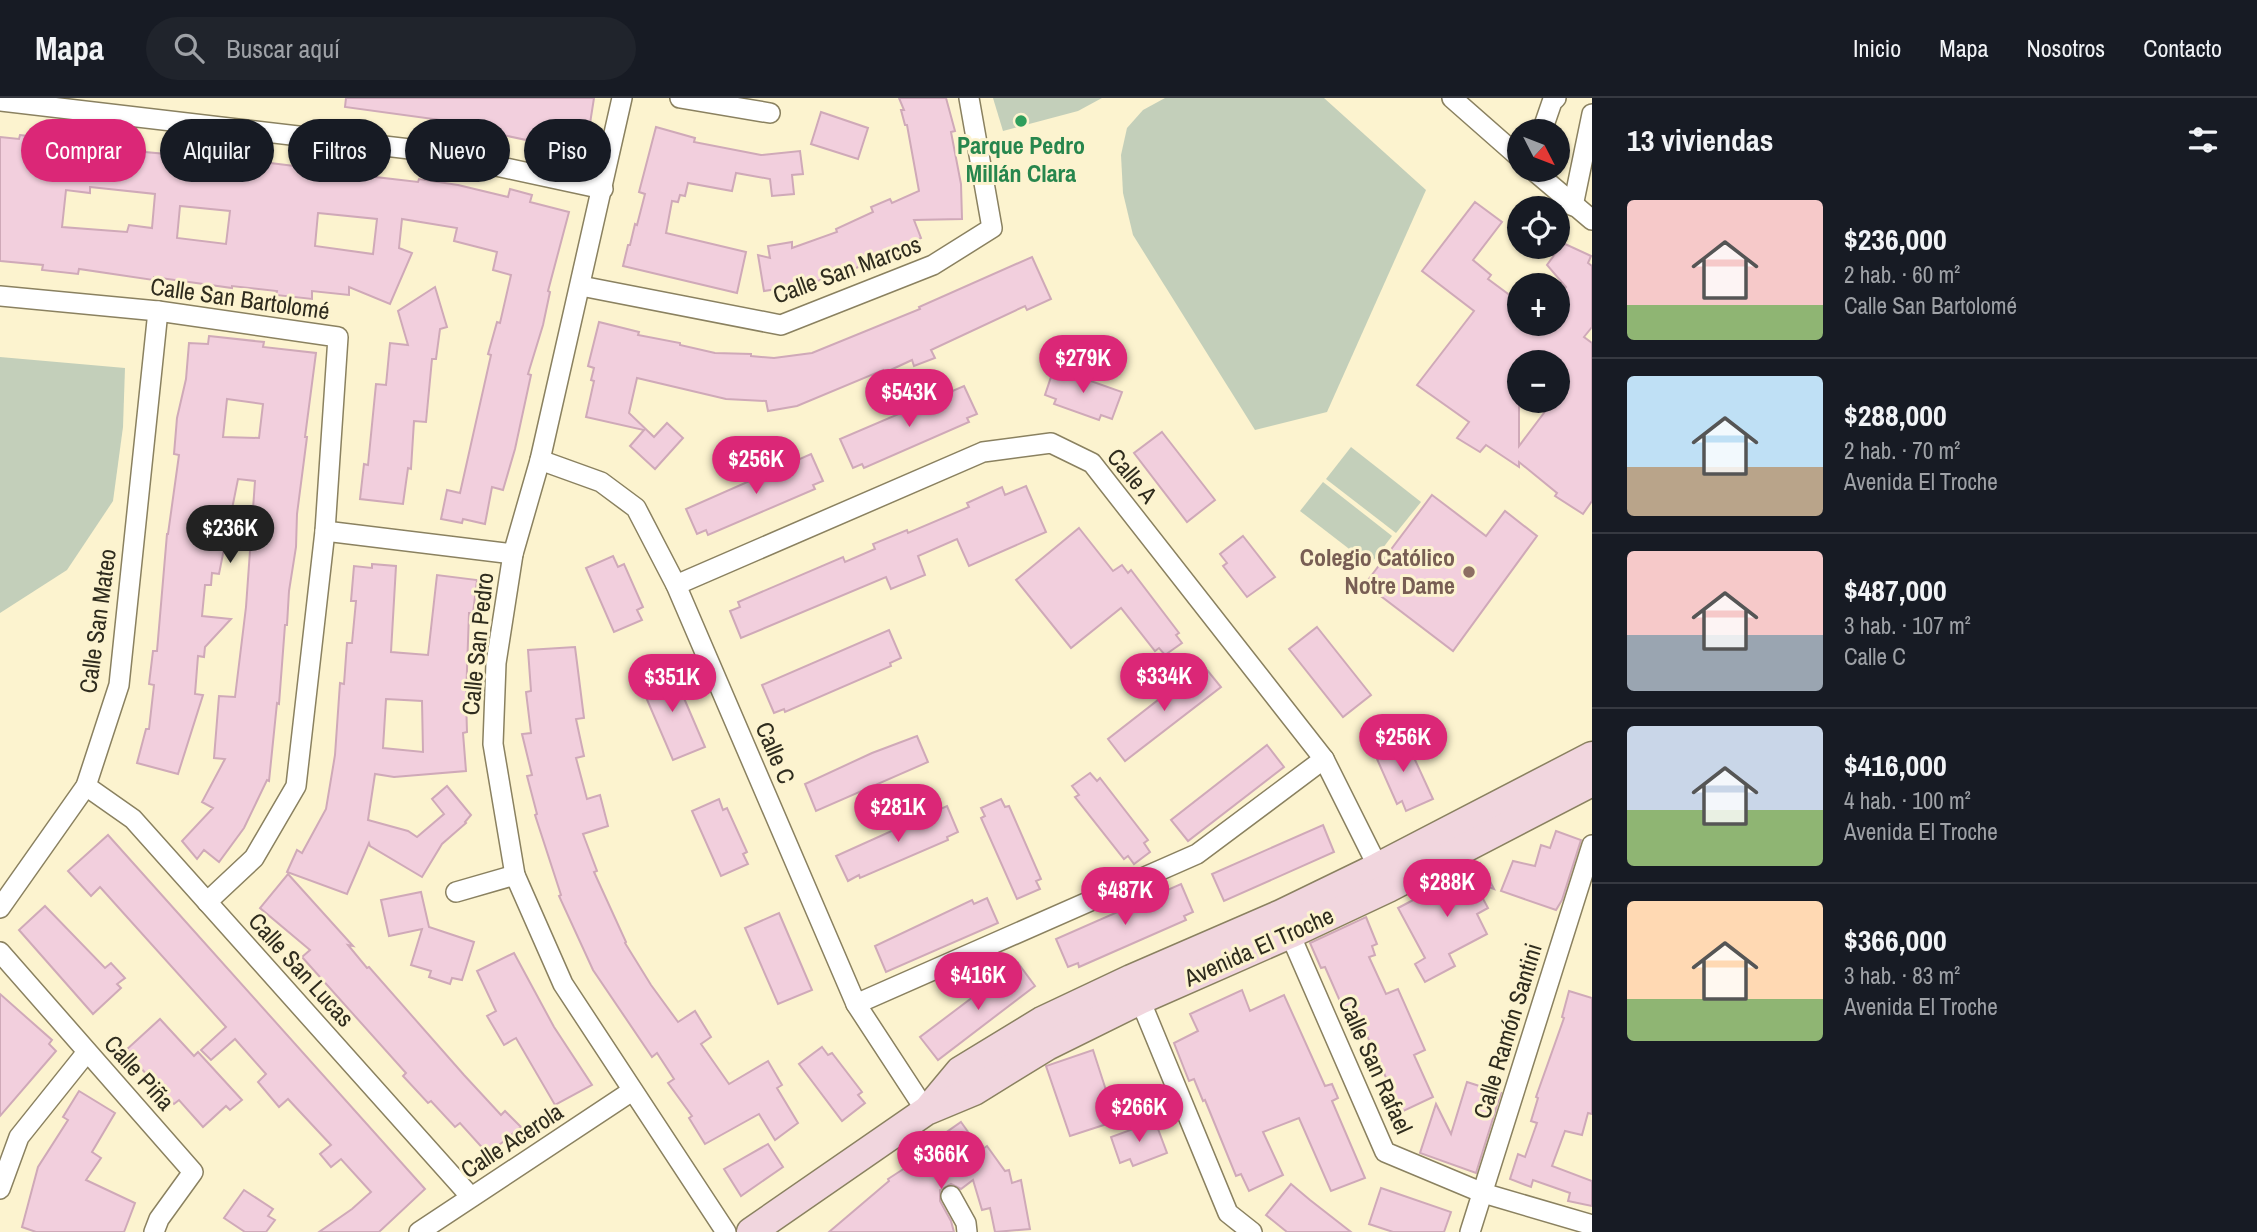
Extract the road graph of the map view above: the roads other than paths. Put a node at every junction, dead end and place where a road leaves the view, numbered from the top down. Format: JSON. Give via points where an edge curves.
{"nodes":[{"id":1,"x":622,"y":98,"type":"edge"},
{"id":2,"x":680,"y":98,"type":"edge"},
{"id":3,"x":969,"y":98,"type":"edge"},
{"id":4,"x":1452,"y":98,"type":"edge"},
{"id":5,"x":1556,"y":98,"type":"edge"},
{"id":6,"x":0,"y":101,"type":"edge"},
{"id":7,"x":770,"y":113,"type":"dead end"},
{"id":8,"x":1592,"y":114,"type":"edge"},
{"id":9,"x":1546,"y":119,"type":"edge"},
{"id":10,"x":1507,"y":146,"type":"edge"},
{"id":11,"x":1546,"y":182,"type":"edge"},
{"id":12,"x":603,"y":189,"type":"junction"},
{"id":13,"x":1573,"y":206,"type":"junction"},
{"id":14,"x":1592,"y":220,"type":"edge"},
{"id":15,"x":581,"y":286,"type":"junction"},
{"id":16,"x":0,"y":296,"type":"edge"},
{"id":17,"x":158,"y":311,"type":"junction"},
{"id":18,"x":540,"y":460,"type":"junction"},
{"id":19,"x":325,"y":531,"type":"junction"},
{"id":20,"x":513,"y":554,"type":"junction"},
{"id":21,"x":676,"y":585,"type":"junction"},
{"id":22,"x":1592,"y":756,"type":"edge"},
{"id":23,"x":1324,"y":759,"type":"junction"},
{"id":24,"x":1592,"y":782,"type":"edge"},
{"id":25,"x":86,"y":786,"type":"junction"},
{"id":26,"x":1592,"y":845,"type":"edge"},
{"id":27,"x":515,"y":875,"type":"junction"},
{"id":28,"x":1383,"y":878,"type":"junction"},
{"id":29,"x":456,"y":892,"type":"dead end"},
{"id":30,"x":207,"y":902,"type":"junction"},
{"id":31,"x":0,"y":908,"type":"edge"},
{"id":32,"x":1286,"y":924,"type":"junction"},
{"id":33,"x":0,"y":952,"type":"edge"},
{"id":34,"x":1136,"y":989,"type":"junction"},
{"id":35,"x":856,"y":1004,"type":"junction"},
{"id":36,"x":87,"y":1052,"type":"junction"},
{"id":37,"x":632,"y":1091,"type":"junction"},
{"id":38,"x":926,"y":1111,"type":"junction"},
{"id":39,"x":0,"y":1189,"type":"edge"},
{"id":40,"x":1483,"y":1193,"type":"junction"},
{"id":41,"x":951,"y":1196,"type":"dead end"},
{"id":42,"x":471,"y":1197,"type":"junction"},
{"id":43,"x":1592,"y":1225,"type":"edge"},
{"id":44,"x":154,"y":1232,"type":"edge"},
{"id":45,"x":419,"y":1232,"type":"edge"},
{"id":46,"x":726,"y":1232,"type":"edge"},
{"id":47,"x":751,"y":1232,"type":"edge"},
{"id":48,"x":967,"y":1232,"type":"edge"},
{"id":49,"x":1252,"y":1232,"type":"edge"},
{"id":50,"x":1470,"y":1232,"type":"edge"}],
"edges":[{"from":1,"to":12,"type":"street","name":"Calle San Pedro"},
{"from":2,"to":7,"type":"street"},
{"from":3,"to":15,"type":"street","name":"Calle San Marcos","via":[[992,228],[933,265],[781,325]]},
{"from":4,"to":10,"type":"street"},
{"from":5,"to":9,"type":"street"},
{"from":6,"to":12,"type":"street","via":[[427,151]]},
{"from":8,"to":13,"type":"street"},
{"from":11,"to":13,"type":"street"},
{"from":12,"to":15,"type":"street","name":"Calle San Pedro"},
{"from":13,"to":14,"type":"street"},
{"from":15,"to":18,"type":"street","name":"Calle San Pedro"},
{"from":16,"to":17,"type":"street","name":"Calle San Bartolomé"},
{"from":17,"to":19,"type":"street","name":"Calle San Bartolomé","via":[[338,337]]},
{"from":17,"to":25,"type":"street","name":"Calle San Mateo","via":[[119,685]]},
{"from":18,"to":20,"type":"street","name":"Calle San Pedro"},
{"from":18,"to":21,"type":"street","name":"Calle C","via":[[601,482],[636,508]]},
{"from":19,"to":20,"type":"street"},
{"from":19,"to":30,"type":"street","name":"Calle San Bartolomé","via":[[296,786],[254,858]]},
{"from":20,"to":27,"type":"street","name":"Calle San Pedro","via":[[496,663],[493,744]]},
{"from":21,"to":23,"type":"street","name":"Calle A","via":[[983,452],[1051,443],[1091,463]]},
{"from":21,"to":35,"type":"street","name":"Calle C"},
{"from":22,"to":28,"type":"street","name":"Avenida El Troche"},
{"from":23,"to":28,"type":"street","name":"Calle A"},
{"from":23,"to":35,"type":"street","via":[[1197,854]]},
{"from":24,"to":28,"type":"street","name":"Avenida El Troche"},
{"from":25,"to":30,"type":"street","name":"Calle San Lucas","via":[[133,819]]},
{"from":25,"to":31,"type":"street","name":"Calle San Mateo"},
{"from":26,"to":40,"type":"street","name":"Calle Ramón Santini"},
{"from":27,"to":29,"type":"street"},
{"from":27,"to":37,"type":"street","name":"Calle San Pedro","via":[[563,984]]},
{"from":28,"to":32,"type":"street","name":"Avenida El Troche"},
{"from":30,"to":42,"type":"street","name":"Calle San Lucas"},
{"from":32,"to":34,"type":"street","name":"Avenida El Troche"},
{"from":32,"to":40,"type":"street","name":"Calle San Rafael","via":[[1385,1152]]},
{"from":33,"to":36,"type":"street","name":"Calle Piña"},
{"from":34,"to":38,"type":"street","name":"Avenida El Troche","via":[[1042,1021],[960,1071]]},
{"from":34,"to":49,"type":"street","via":[[1228,1213]]},
{"from":35,"to":38,"type":"street","name":"Calle C"},
{"from":36,"to":39,"type":"street","via":[[19,1136]]},
{"from":36,"to":44,"type":"street","name":"Calle Piña","via":[[193,1172]]},
{"from":37,"to":42,"type":"street","name":"Calle Acerola"},
{"from":37,"to":46,"type":"street","name":"Calle San Pedro"},
{"from":38,"to":47,"type":"street","name":"Avenida El Troche"},
{"from":40,"to":43,"type":"street","name":"Calle San Rafael"},
{"from":40,"to":50,"type":"street","name":"Calle Ramón Santini"},
{"from":41,"to":48,"type":"street"},
{"from":42,"to":45,"type":"street","name":"Calle Acerola"}]}
